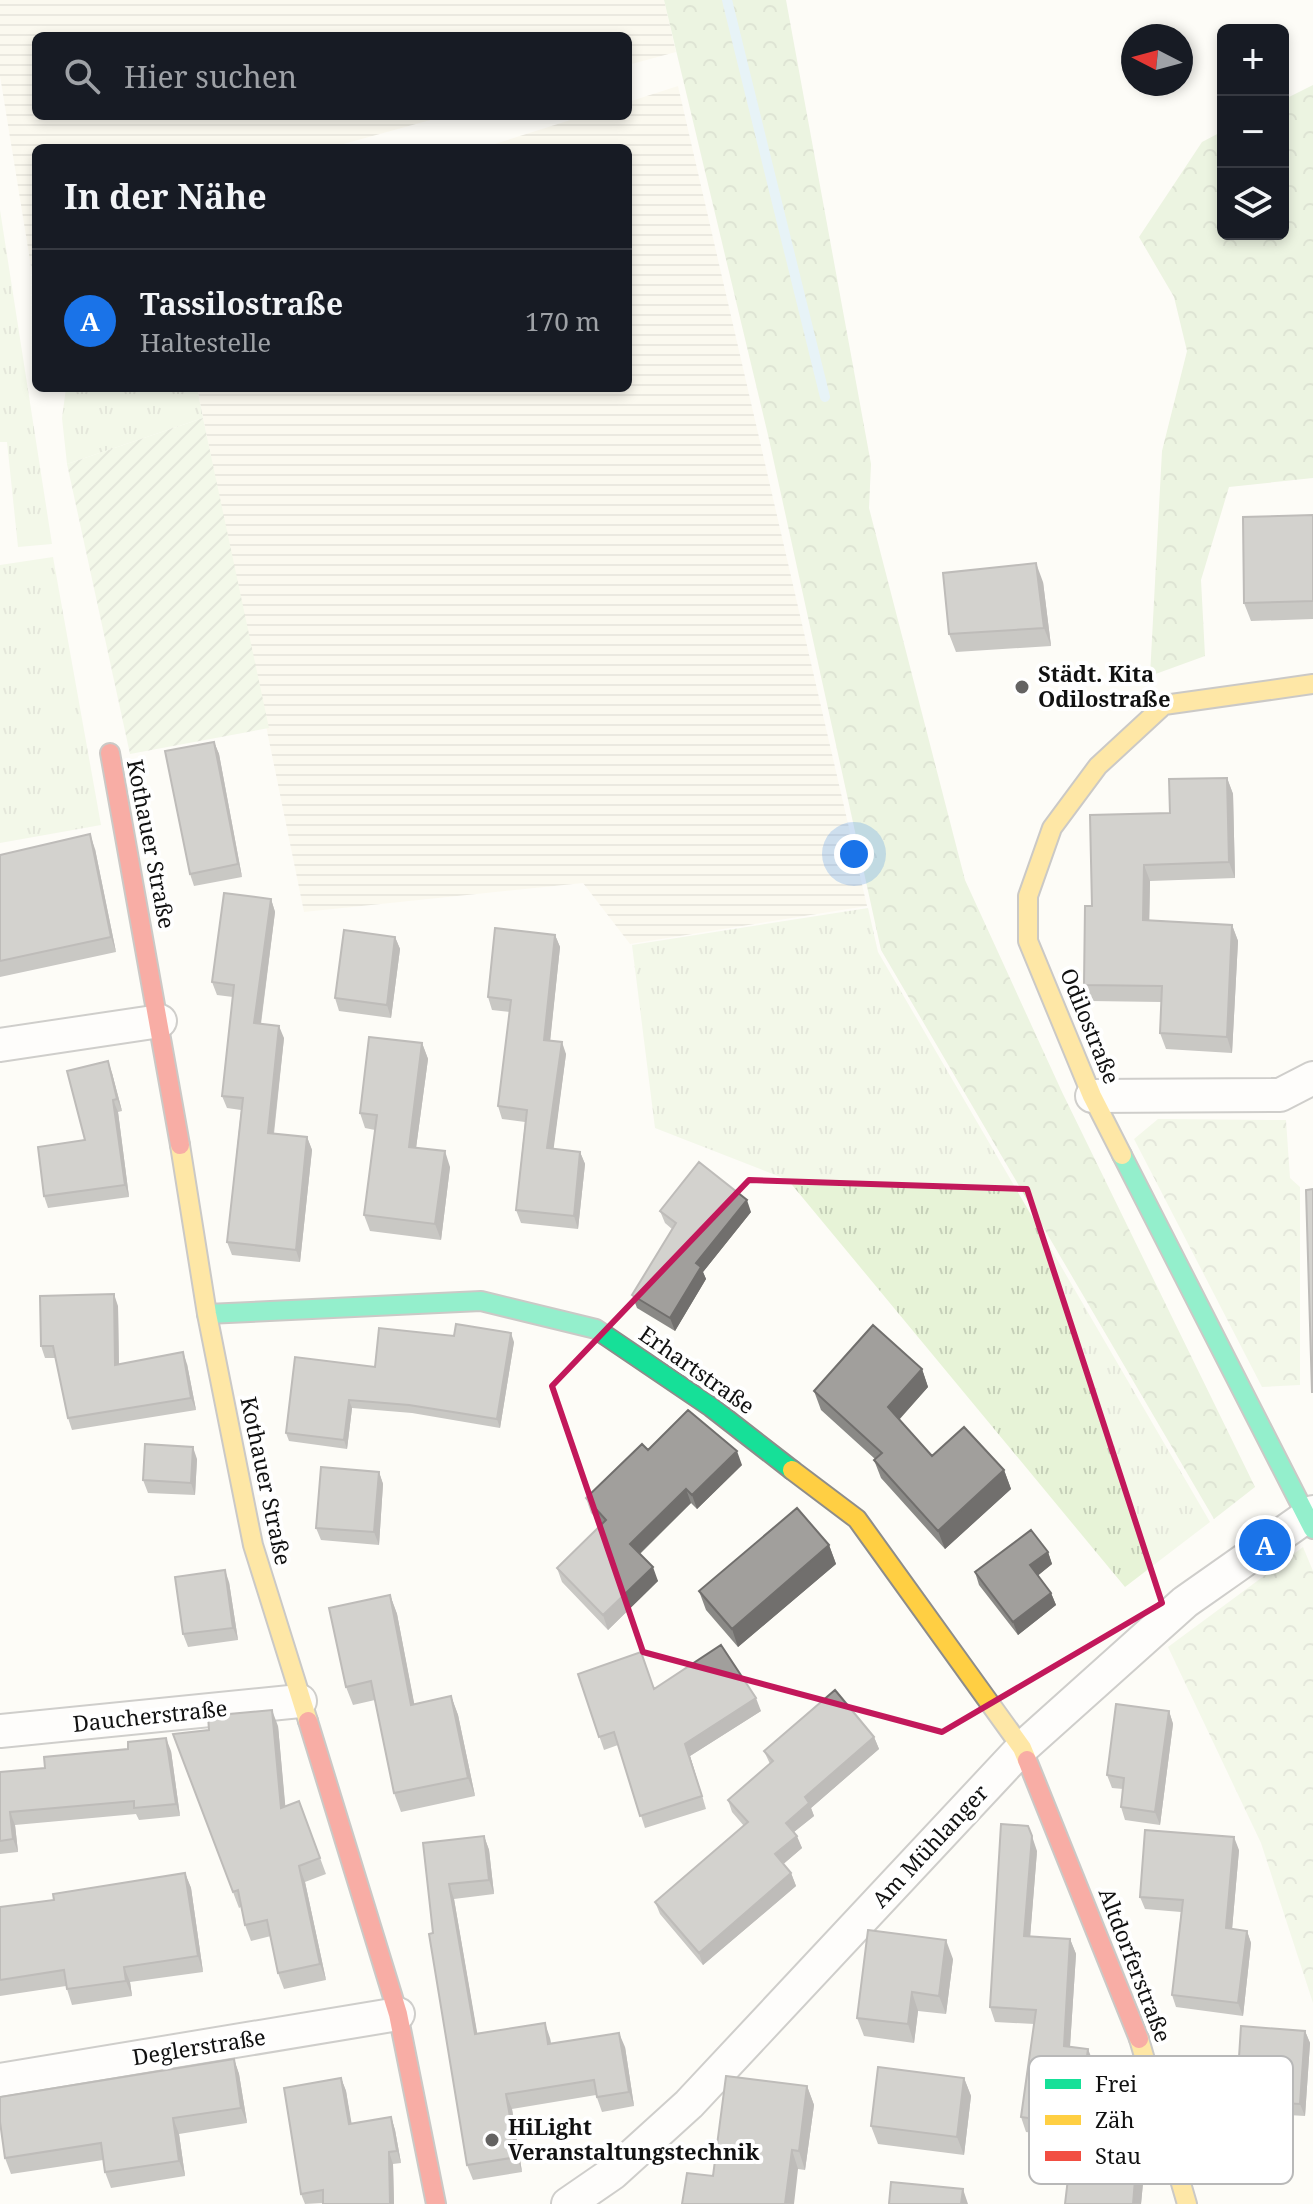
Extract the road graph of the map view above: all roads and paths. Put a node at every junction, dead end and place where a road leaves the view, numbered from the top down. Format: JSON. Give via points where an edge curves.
{"nodes":[{"id":1,"x":1313,"y":684,"type":"edge"},
{"id":2,"x":110,"y":753,"type":"dead end"},
{"id":3,"x":160,"y":1021,"type":"junction"},
{"id":4,"x":0,"y":1045,"type":"edge"},
{"id":5,"x":1313,"y":1078,"type":"edge"},
{"id":6,"x":1092,"y":1096,"type":"junction"},
{"id":7,"x":207,"y":1314,"type":"junction"},
{"id":8,"x":1311,"y":1519,"type":"edge"},
{"id":9,"x":300,"y":1701,"type":"junction"},
{"id":10,"x":0,"y":1731,"type":"edge"},
{"id":11,"x":1022,"y":1748,"type":"junction"},
{"id":12,"x":398,"y":2014,"type":"junction"},
{"id":13,"x":1144,"y":2056,"type":"edge"},
{"id":14,"x":0,"y":2080,"type":"edge"},
{"id":15,"x":1181,"y":2184,"type":"edge"},
{"id":16,"x":436,"y":2204,"type":"edge"},
{"id":17,"x":568,"y":2204,"type":"edge"},
{"id":18,"x":1187,"y":2204,"type":"edge"}],
"edges":[{"from":1,"to":6,"type":"street","name":"Odilostraße","via":[[1164,705],[1098,766],[1052,828],[1028,896],[1028,941]]},
{"from":2,"to":3,"type":"street","name":"Kothauer Straße"},
{"from":3,"to":4,"type":"street"},
{"from":3,"to":7,"type":"street","name":"Kothauer Straße"},
{"from":5,"to":6,"type":"street","via":[[1280,1095]]},
{"from":6,"to":8,"type":"street","name":"Odilostraße"},
{"from":7,"to":9,"type":"street","name":"Kothauer Straße","via":[[253,1545]]},
{"from":7,"to":11,"type":"street","name":"Erhartstraße","via":[[481,1301],[596,1329],[711,1407],[857,1519]]},
{"from":8,"to":11,"type":"street","name":"Am Mühlanger","via":[[1185,1602]]},
{"from":9,"to":10,"type":"street","name":"Daucherstraße"},
{"from":9,"to":12,"type":"street","name":"Kothauer Straße"},
{"from":11,"to":13,"type":"street","name":"Altdorferstraße"},
{"from":11,"to":17,"type":"street","name":"Am Mühlanger","via":[[689,2104],[613,2173]]},
{"from":12,"to":14,"type":"street","name":"Deglerstraße"},
{"from":12,"to":16,"type":"street","name":"Kothauer Straße"},
{"from":15,"to":18,"type":"street","name":"Altdorferstraße"}]}
